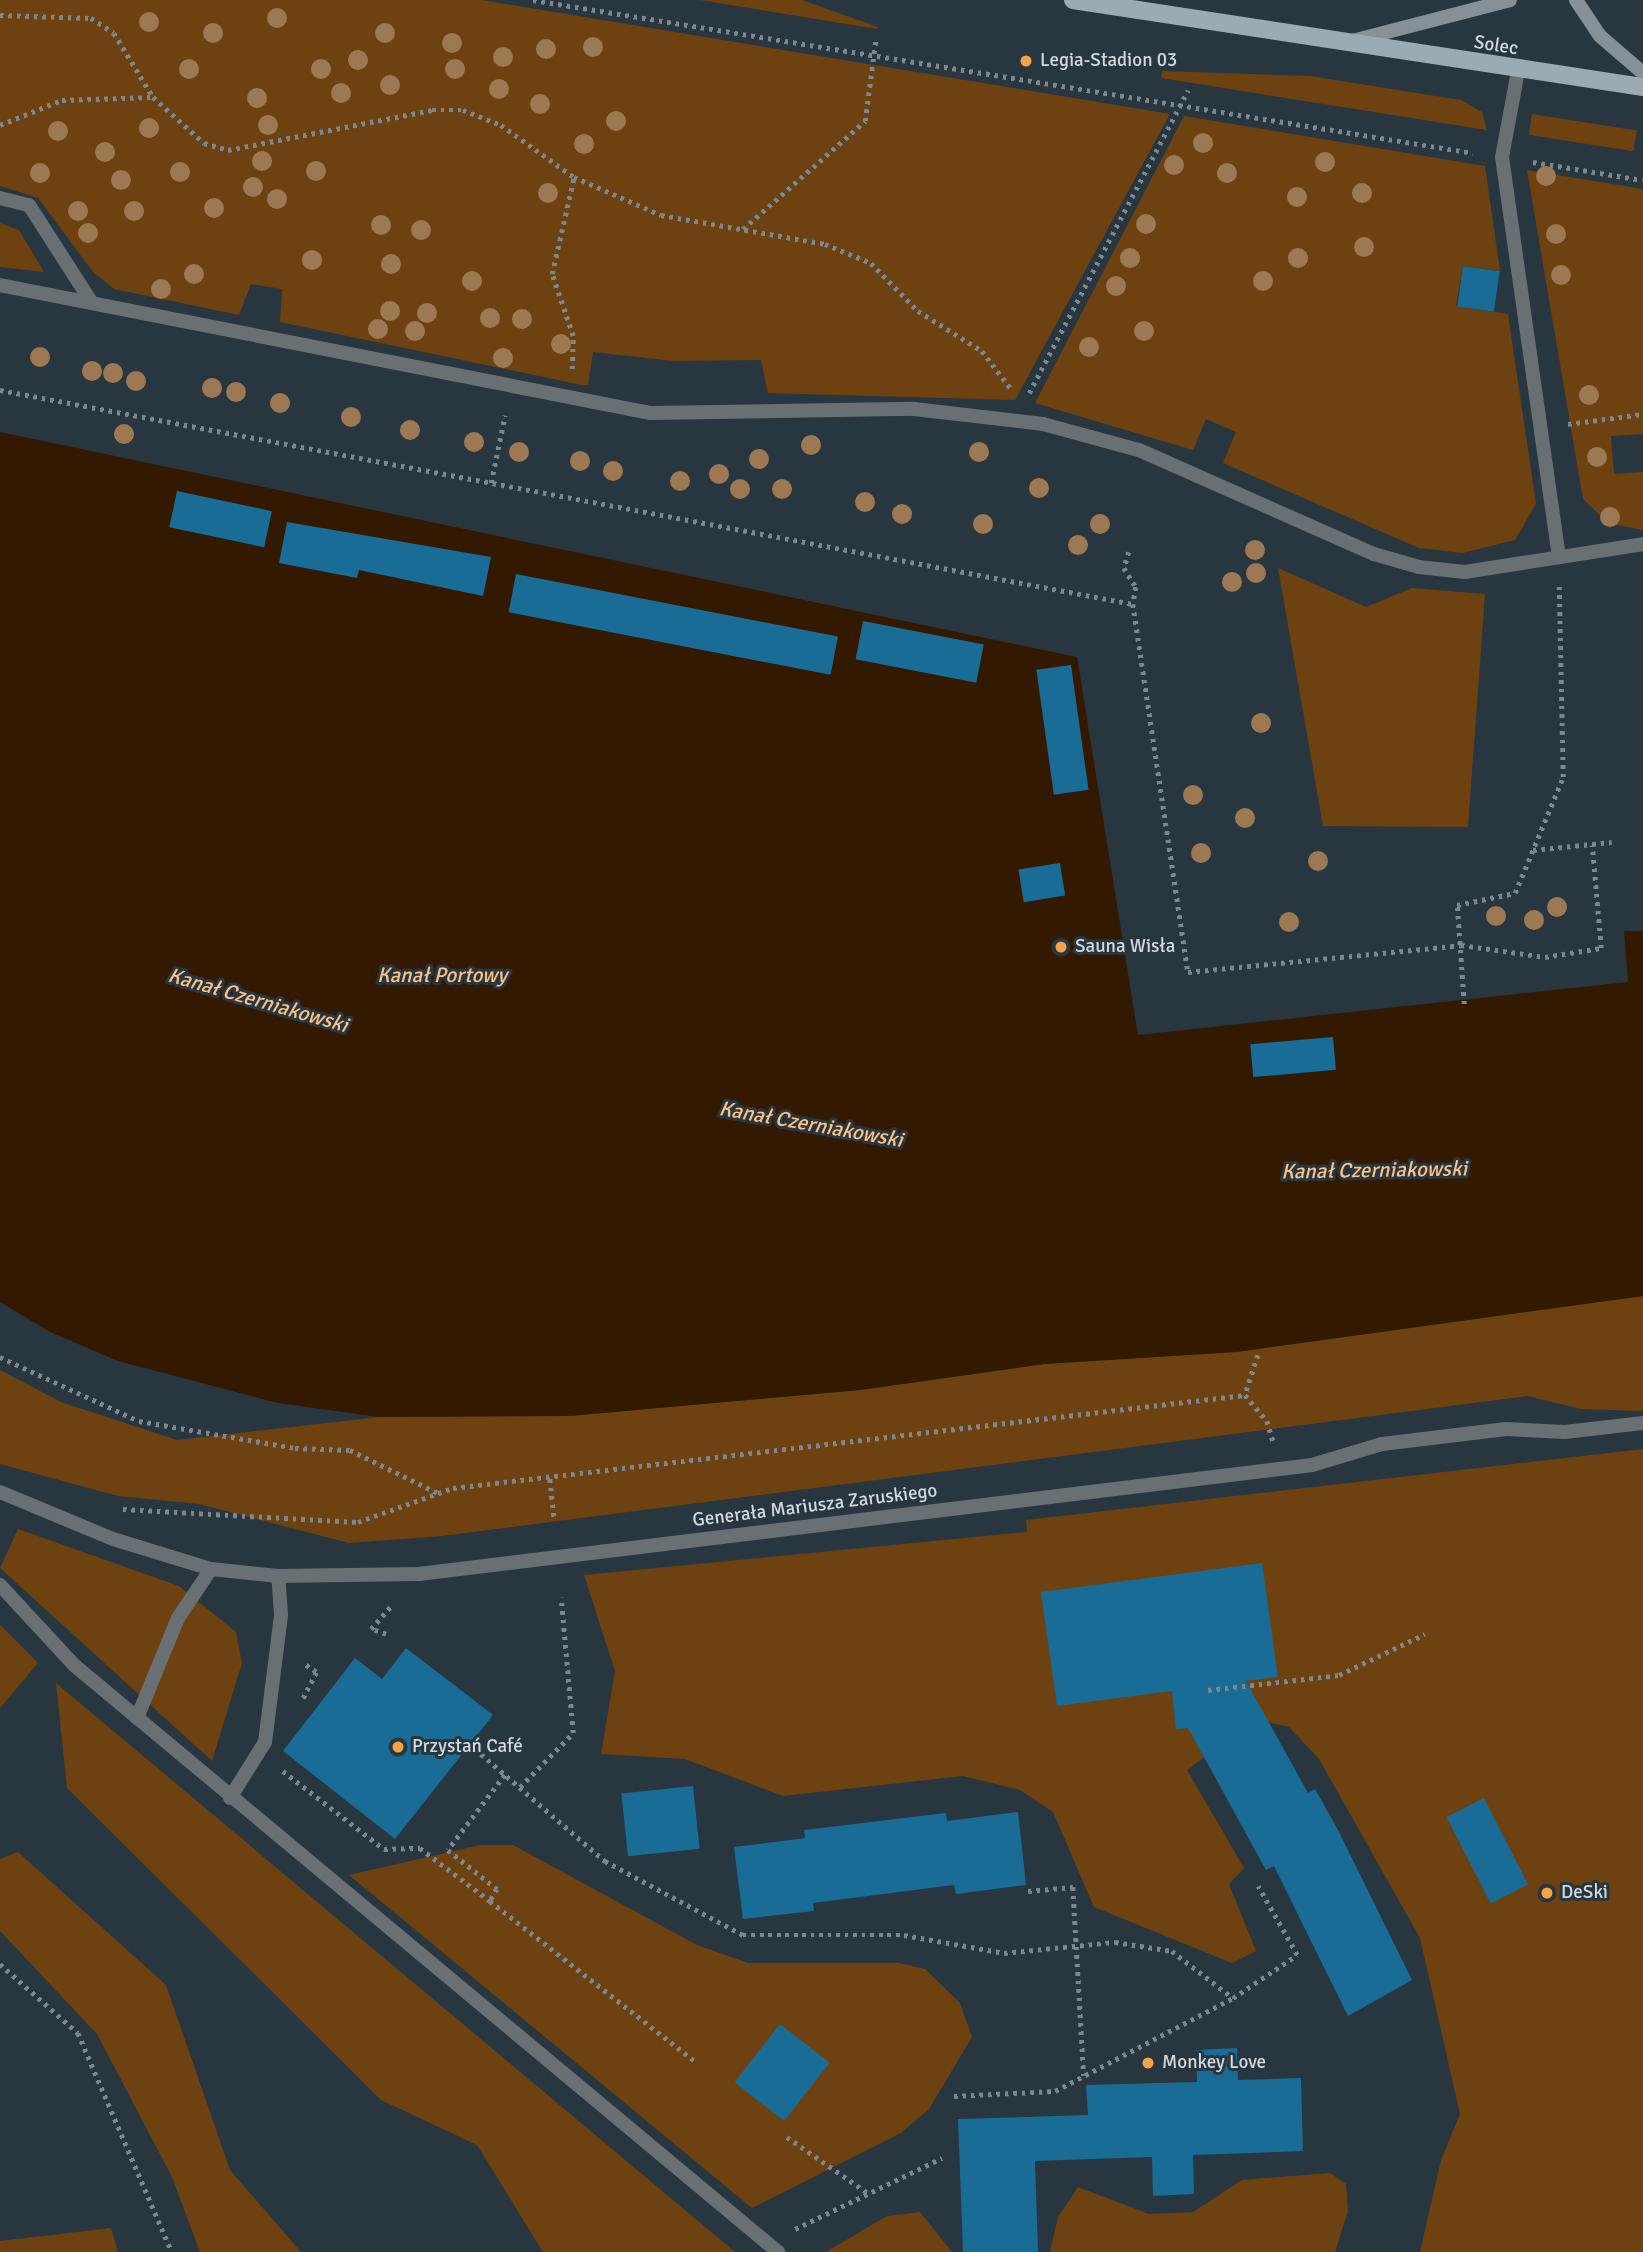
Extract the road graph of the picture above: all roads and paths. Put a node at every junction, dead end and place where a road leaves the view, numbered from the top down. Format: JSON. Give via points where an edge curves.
{"nodes":[{"id":1,"x":533,"y":0,"type":"edge"},
{"id":2,"x":1073,"y":0,"type":"edge"},
{"id":3,"x":1510,"y":0,"type":"edge"},
{"id":4,"x":1576,"y":0,"type":"edge"},
{"id":5,"x":0,"y":15,"type":"edge"},
{"id":6,"x":876,"y":38,"type":"dead end"},
{"id":7,"x":1344,"y":43,"type":"junction"},
{"id":8,"x":874,"y":54,"type":"junction"},
{"id":9,"x":1518,"y":71,"type":"junction"},
{"id":10,"x":1643,"y":73,"type":"edge"},
{"id":11,"x":1643,"y":87,"type":"edge"},
{"id":12,"x":1188,"y":90,"type":"dead end"},
{"id":13,"x":153,"y":97,"type":"junction"},
{"id":14,"x":1181,"y":106,"type":"junction"},
{"id":15,"x":0,"y":125,"type":"edge"},
{"id":16,"x":1502,"y":157,"type":"junction"},
{"id":17,"x":574,"y":177,"type":"junction"},
{"id":18,"x":1643,"y":180,"type":"edge"},
{"id":19,"x":0,"y":198,"type":"edge"},
{"id":20,"x":743,"y":229,"type":"junction"},
{"id":21,"x":0,"y":285,"type":"edge"},
{"id":22,"x":90,"y":300,"type":"junction"},
{"id":23,"x":0,"y":390,"type":"edge"},
{"id":24,"x":572,"y":400,"type":"junction"},
{"id":25,"x":507,"y":406,"type":"dead end"},
{"id":26,"x":1019,"y":412,"type":"junction"},
{"id":27,"x":1643,"y":414,"type":"edge"},
{"id":28,"x":1543,"y":427,"type":"junction"},
{"id":29,"x":491,"y":483,"type":"junction"},
{"id":30,"x":1643,"y":544,"type":"edge"},
{"id":31,"x":1129,"y":552,"type":"dead end"},
{"id":32,"x":1559,"y":556,"type":"junction"},
{"id":33,"x":1133,"y":604,"type":"junction"},
{"id":34,"x":1612,"y":842,"type":"dead end"},
{"id":35,"x":1592,"y":845,"type":"junction"},
{"id":36,"x":1533,"y":850,"type":"junction"},
{"id":37,"x":1461,"y":945,"type":"junction"},
{"id":38,"x":1464,"y":1004,"type":"dead end"},
{"id":39,"x":1258,"y":1355,"type":"dead end"},
{"id":40,"x":0,"y":1357,"type":"edge"},
{"id":41,"x":1245,"y":1395,"type":"junction"},
{"id":42,"x":1643,"y":1423,"type":"edge"},
{"id":43,"x":1281,"y":1469,"type":"junction"},
{"id":44,"x":550,"y":1479,"type":"junction"},
{"id":45,"x":0,"y":1492,"type":"edge"},
{"id":46,"x":439,"y":1493,"type":"junction"},
{"id":47,"x":110,"y":1508,"type":"dead end"},
{"id":48,"x":554,"y":1518,"type":"dead end"},
{"id":49,"x":211,"y":1569,"type":"junction"},
{"id":50,"x":278,"y":1576,"type":"junction"},
{"id":51,"x":0,"y":1585,"type":"edge"},
{"id":52,"x":561,"y":1598,"type":"dead end"},
{"id":53,"x":1425,"y":1633,"type":"dead end"},
{"id":54,"x":277,"y":1645,"type":"junction"},
{"id":55,"x":1208,"y":1690,"type":"dead end"},
{"id":56,"x":299,"y":1706,"type":"dead end"},
{"id":57,"x":137,"y":1718,"type":"junction"},
{"id":58,"x":481,"y":1754,"type":"dead end"},
{"id":59,"x":272,"y":1762,"type":"dead end"},
{"id":60,"x":505,"y":1775,"type":"junction"},
{"id":61,"x":520,"y":1787,"type":"junction"},
{"id":62,"x":230,"y":1798,"type":"junction"},
{"id":63,"x":1258,"y":1886,"type":"dead end"},
{"id":64,"x":1028,"y":1891,"type":"dead end"},
{"id":65,"x":490,"y":1901,"type":"junction"},
{"id":66,"x":1077,"y":1945,"type":"junction"},
{"id":67,"x":0,"y":1964,"type":"edge"},
{"id":68,"x":1233,"y":1998,"type":"junction"},
{"id":69,"x":696,"y":2062,"type":"dead end"},
{"id":70,"x":1084,"y":2076,"type":"junction"},
{"id":71,"x":954,"y":2096,"type":"dead end"},
{"id":72,"x":787,"y":2137,"type":"dead end"},
{"id":73,"x":942,"y":2158,"type":"dead end"},
{"id":74,"x":868,"y":2194,"type":"junction"},
{"id":75,"x":773,"y":2247,"type":"edge"},
{"id":76,"x":172,"y":2252,"type":"edge"}],
"edges":[{"from":1,"to":8,"type":"path"},
{"from":2,"to":7,"type":"main road","name":"Solec"},
{"from":3,"to":7,"type":"street"},
{"from":4,"to":10,"type":"street","via":[[1600,36]]},
{"from":5,"to":13,"type":"path","via":[[91,18],[114,33]]},
{"from":6,"to":8,"type":"path"},
{"from":7,"to":9,"type":"main road","name":"Solec"},
{"from":8,"to":14,"type":"path"},
{"from":8,"to":20,"type":"path","via":[[865,121]]},
{"from":9,"to":11,"type":"main road","name":"Solec"},
{"from":9,"to":16,"type":"lane"},
{"from":12,"to":14,"type":"path"},
{"from":13,"to":15,"type":"path","via":[[62,100]]},
{"from":13,"to":17,"type":"path","via":[[204,143],[228,150],[432,110],[463,110],[502,125]]},
{"from":14,"to":16,"type":"path"},
{"from":14,"to":26,"type":"path"},
{"from":16,"to":18,"type":"path"},
{"from":16,"to":28,"type":"lane"},
{"from":17,"to":20,"type":"path","via":[[661,215]]},
{"from":17,"to":24,"type":"path","via":[[552,274],[573,336]]},
{"from":19,"to":22,"type":"lane","via":[[29,205]]},
{"from":20,"to":26,"type":"path","via":[[825,244],[871,263],[918,312],[982,351]]},
{"from":21,"to":22,"type":"lane"},
{"from":22,"to":24,"type":"lane"},
{"from":23,"to":29,"type":"path"},
{"from":24,"to":26,"type":"lane","via":[[650,413]]},
{"from":25,"to":29,"type":"path"},
{"from":26,"to":32,"type":"lane","via":[[1139,450],[1374,554],[1419,567],[1465,572]]},
{"from":27,"to":28,"type":"path"},
{"from":28,"to":32,"type":"lane"},
{"from":29,"to":33,"type":"path"},
{"from":30,"to":32,"type":"lane"},
{"from":31,"to":33,"type":"path","via":[[1124,568],[1136,587]]},
{"from":32,"to":36,"type":"path","via":[[1563,777]]},
{"from":33,"to":37,"type":"path","via":[[1188,972]]},
{"from":34,"to":35,"type":"path"},
{"from":35,"to":36,"type":"path"},
{"from":35,"to":37,"type":"path","via":[[1601,948],[1545,957]]},
{"from":36,"to":37,"type":"path","via":[[1515,893],[1457,905]]},
{"from":37,"to":38,"type":"path"},
{"from":39,"to":41,"type":"path"},
{"from":40,"to":46,"type":"path","via":[[139,1421],[295,1448],[350,1450]]},
{"from":41,"to":43,"type":"path","via":[[1267,1421]]},
{"from":41,"to":44,"type":"path"},
{"from":42,"to":43,"type":"lane","name":"Generała Mariusza Zaruskiego","via":[[1565,1432],[1506,1429],[1382,1444]]},
{"from":43,"to":50,"type":"lane","name":"Generała Mariusza Zaruskiego","via":[[419,1574]]},
{"from":44,"to":46,"type":"path"},
{"from":44,"to":48,"type":"path"},
{"from":45,"to":49,"type":"lane","name":"Generała Mariusza Zaruskiego","via":[[113,1539]]},
{"from":46,"to":47,"type":"path","via":[[358,1522]]},
{"from":49,"to":50,"type":"lane","name":"Generała Mariusza Zaruskiego"},
{"from":49,"to":57,"type":"lane","via":[[178,1618]]},
{"from":50,"to":54,"type":"lane"},
{"from":51,"to":57,"type":"lane","via":[[74,1665]]},
{"from":52,"to":61,"type":"path","via":[[573,1732]]},
{"from":53,"to":55,"type":"path","via":[[1339,1675]]},
{"from":54,"to":56,"type":"path","via":[[316,1672]]},
{"from":54,"to":62,"type":"lane","via":[[265,1742]]},
{"from":57,"to":62,"type":"lane"},
{"from":58,"to":60,"type":"path"},
{"from":59,"to":65,"type":"path","via":[[384,1849],[420,1848]]},
{"from":60,"to":61,"type":"path"},
{"from":60,"to":65,"type":"path","via":[[448,1850],[497,1889]]},
{"from":61,"to":66,"type":"path","via":[[605,1861],[743,1935],[904,1935],[1004,1953]]},
{"from":62,"to":75,"type":"lane"},
{"from":63,"to":68,"type":"path","via":[[1297,1955]]},
{"from":64,"to":66,"type":"path","via":[[1073,1887]]},
{"from":65,"to":69,"type":"path"},
{"from":66,"to":68,"type":"path","via":[[1115,1942],[1172,1951]]},
{"from":66,"to":70,"type":"path"},
{"from":67,"to":76,"type":"path","via":[[78,2033]]},
{"from":68,"to":70,"type":"path"},
{"from":70,"to":71,"type":"path","via":[[1055,2091]]},
{"from":72,"to":74,"type":"path"},
{"from":73,"to":74,"type":"path"},
{"from":74,"to":75,"type":"path"}]}
